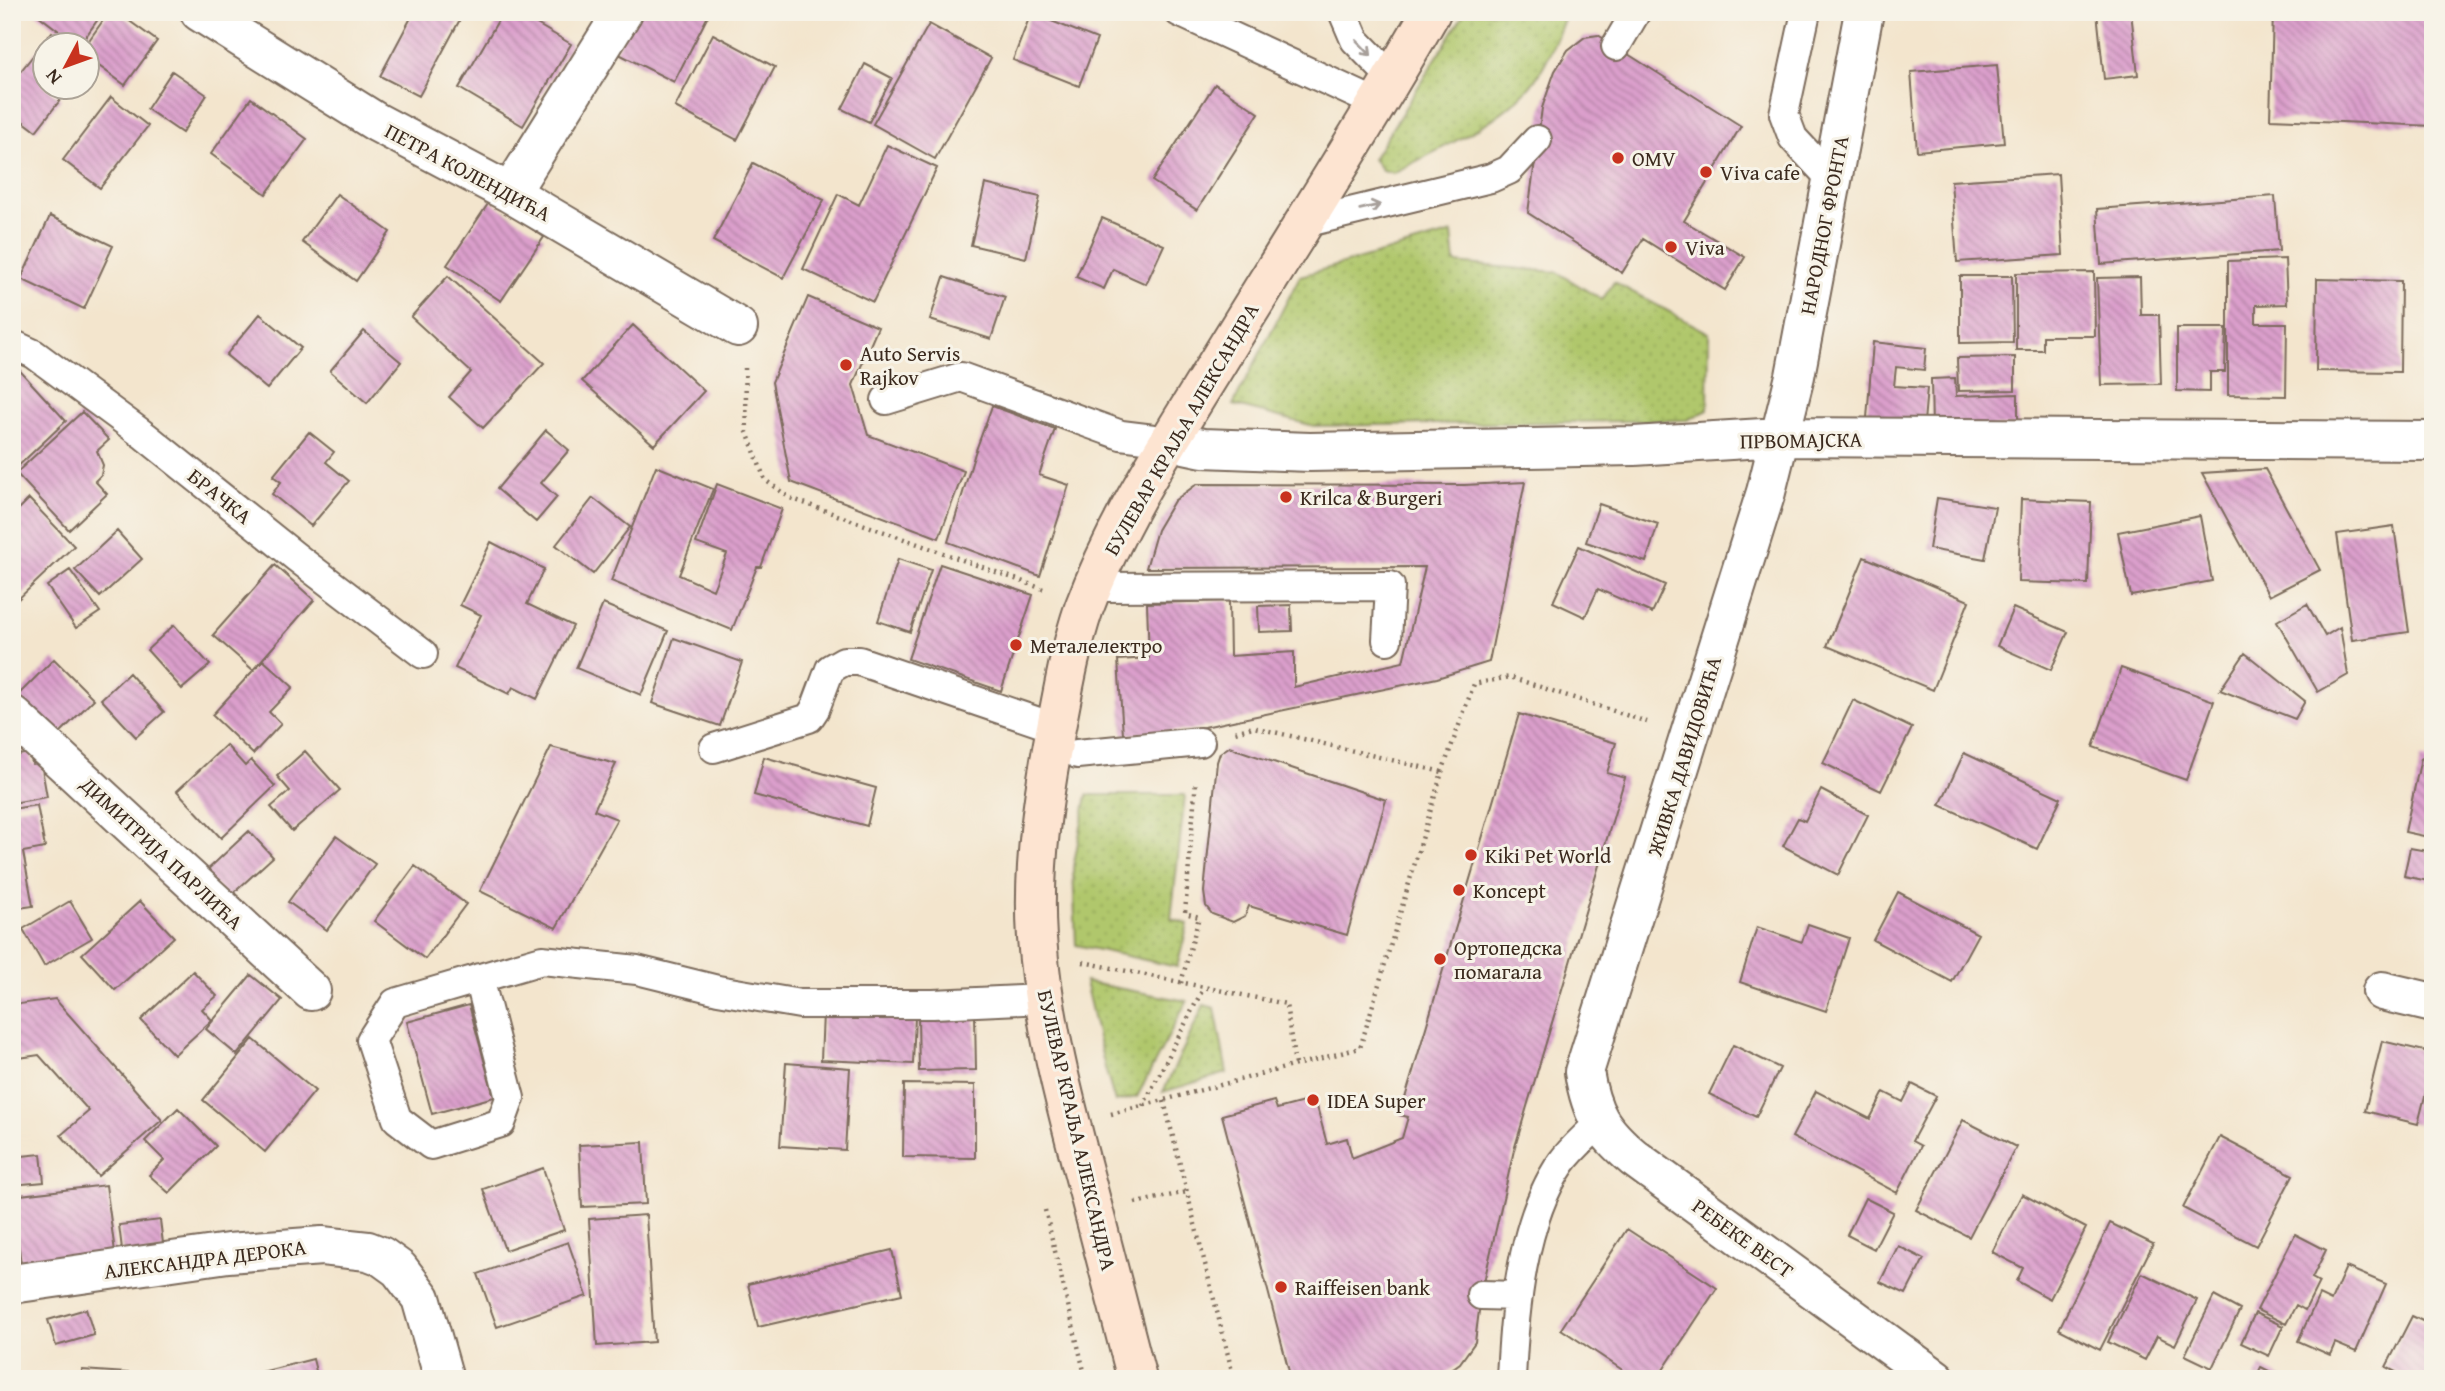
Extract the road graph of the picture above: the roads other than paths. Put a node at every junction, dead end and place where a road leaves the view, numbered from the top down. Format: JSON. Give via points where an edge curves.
{"nodes":[{"id":1,"x":200,"y":12,"type":"edge"},
{"id":2,"x":623,"y":12,"type":"edge"},
{"id":3,"x":1179,"y":12,"type":"edge"},
{"id":4,"x":1343,"y":12,"type":"edge"},
{"id":5,"x":1431,"y":12,"type":"edge"},
{"id":6,"x":1636,"y":12,"type":"edge"},
{"id":7,"x":1806,"y":12,"type":"edge"},
{"id":8,"x":1864,"y":12,"type":"edge"},
{"id":9,"x":1616,"y":46,"type":"dead end"},
{"id":10,"x":1386,"y":91,"type":"junction"},
{"id":11,"x":1537,"y":140,"type":"dead end"},
{"id":12,"x":1833,"y":181,"type":"junction"},
{"id":13,"x":510,"y":193,"type":"junction"},
{"id":14,"x":1304,"y":223,"type":"junction"},
{"id":15,"x":738,"y":327,"type":"road end"},
{"id":16,"x":12,"y":344,"type":"edge"},
{"id":17,"x":886,"y":400,"type":"dead end"},
{"id":18,"x":1779,"y":437,"type":"junction"},
{"id":19,"x":1170,"y":441,"type":"junction"},
{"id":20,"x":2433,"y":441,"type":"edge"},
{"id":21,"x":1093,"y":587,"type":"junction"},
{"id":22,"x":1387,"y":640,"type":"dead end"},
{"id":23,"x":423,"y":654,"type":"dead end"},
{"id":24,"x":12,"y":715,"type":"edge"},
{"id":25,"x":1066,"y":741,"type":"junction"},
{"id":26,"x":1200,"y":742,"type":"road end"},
{"id":27,"x":714,"y":748,"type":"dead end"},
{"id":28,"x":479,"y":978,"type":"junction"},
{"id":29,"x":311,"y":991,"type":"dead end"},
{"id":30,"x":2382,"y":991,"type":"dead end"},
{"id":31,"x":1044,"y":999,"type":"junction"},
{"id":32,"x":2433,"y":1003,"type":"edge"},
{"id":33,"x":1584,"y":1072,"type":"joint"},
{"id":34,"x":1599,"y":1123,"type":"junction"},
{"id":35,"x":12,"y":1284,"type":"edge"},
{"id":36,"x":1481,"y":1295,"type":"dead end"},
{"id":37,"x":1518,"y":1296,"type":"junction"},
{"id":38,"x":444,"y":1379,"type":"edge"},
{"id":39,"x":1137,"y":1379,"type":"edge"},
{"id":40,"x":1511,"y":1379,"type":"edge"},
{"id":41,"x":1936,"y":1379,"type":"edge"}],
"edges":[{"from":1,"to":13,"type":"street","name":"ПЕТРА КОЛЕНДИЋА","via":[[376,122]]},
{"from":2,"to":13,"type":"street"},
{"from":3,"to":10,"type":"lane"},
{"from":4,"to":10,"type":"lane","one_way":true},
{"from":5,"to":10,"type":"main road","name":"БУЛЕВАР КРАЉА АЛЕКСАНДРА"},
{"from":6,"to":9,"type":"lane"},
{"from":7,"to":12,"type":"lane","via":[[1784,114],[1793,138]]},
{"from":8,"to":12,"type":"street","name":"НАРОДНОГ ФРОНТА"},
{"from":10,"to":14,"type":"main road","name":"БУЛЕВАР КРАЉА АЛЕКСАНДРА"},
{"from":14,"to":11,"type":"lane","one_way":true,"via":[[1491,178],[1509,170]]},
{"from":12,"to":18,"type":"street","name":"НАРОДНОГ ФРОНТА"},
{"from":13,"to":15,"type":"street","name":"ПЕТРА КОЛЕНДИЋА"},
{"from":14,"to":19,"type":"main road","name":"БУЛЕВАР КРАЉА АЛЕКСАНДРА"},
{"from":16,"to":23,"type":"lane","name":"БРАЧКА","via":[[34,354],[145,436]]},
{"from":17,"to":19,"type":"lane","via":[[961,377],[1121,435]]},
{"from":18,"to":19,"type":"street","name":"ПРВОМАЈСКА","via":[[1634,446],[1310,452],[1203,448]]},
{"from":18,"to":20,"type":"street","name":"ПРВОМАЈСКА"},
{"from":18,"to":33,"type":"street","name":"ЖИВКА ДАВИДОВИЋА","via":[[1766,492]]},
{"from":19,"to":21,"type":"main road","name":"БУЛЕВАР КРАЉА АЛЕКСАНДРА","via":[[1118,532]]},
{"from":21,"to":22,"type":"lane","via":[[1390,586]]},
{"from":21,"to":25,"type":"main road","name":"БУЛЕВАР КРАЉА АЛЕКСАНДРА","via":[[1077,629]]},
{"from":24,"to":29,"type":"street","name":"ДИМИТРИЈА ПАРЛИЋА"},
{"from":25,"to":26,"type":"lane"},
{"from":25,"to":27,"type":"lane","via":[[859,661],[844,661],[830,669],[808,718]]},
{"from":25,"to":31,"type":"main road","name":"БУЛЕВАР КРАЉА АЛЕКСАНДРА","via":[[1044,796],[1035,893]]},
{"from":28,"to":28,"type":"lane","via":[[395,1003],[371,1040],[397,1119],[431,1145],[501,1124],[510,1098]]},
{"from":28,"to":31,"type":"lane","via":[[542,960],[637,970],[800,1004]]},
{"from":30,"to":32,"type":"street"},
{"from":31,"to":39,"type":"main road","name":"БУЛЕВАР КРАЉА АЛЕКСАНДРА"},
{"from":33,"to":34,"type":"street","name":"РЕБЕКЕ ВЕСТ"},
{"from":34,"to":37,"type":"lane","via":[[1563,1160],[1539,1208]]},
{"from":34,"to":41,"type":"street","name":"РЕБЕКЕ ВЕСТ","via":[[1634,1158]]},
{"from":35,"to":38,"type":"street","name":"АЛЕКСАНДРА ДЕРОКА","via":[[228,1253],[322,1245],[368,1251],[399,1269],[421,1298]]},
{"from":36,"to":37,"type":"lane"},
{"from":37,"to":40,"type":"lane"}]}
